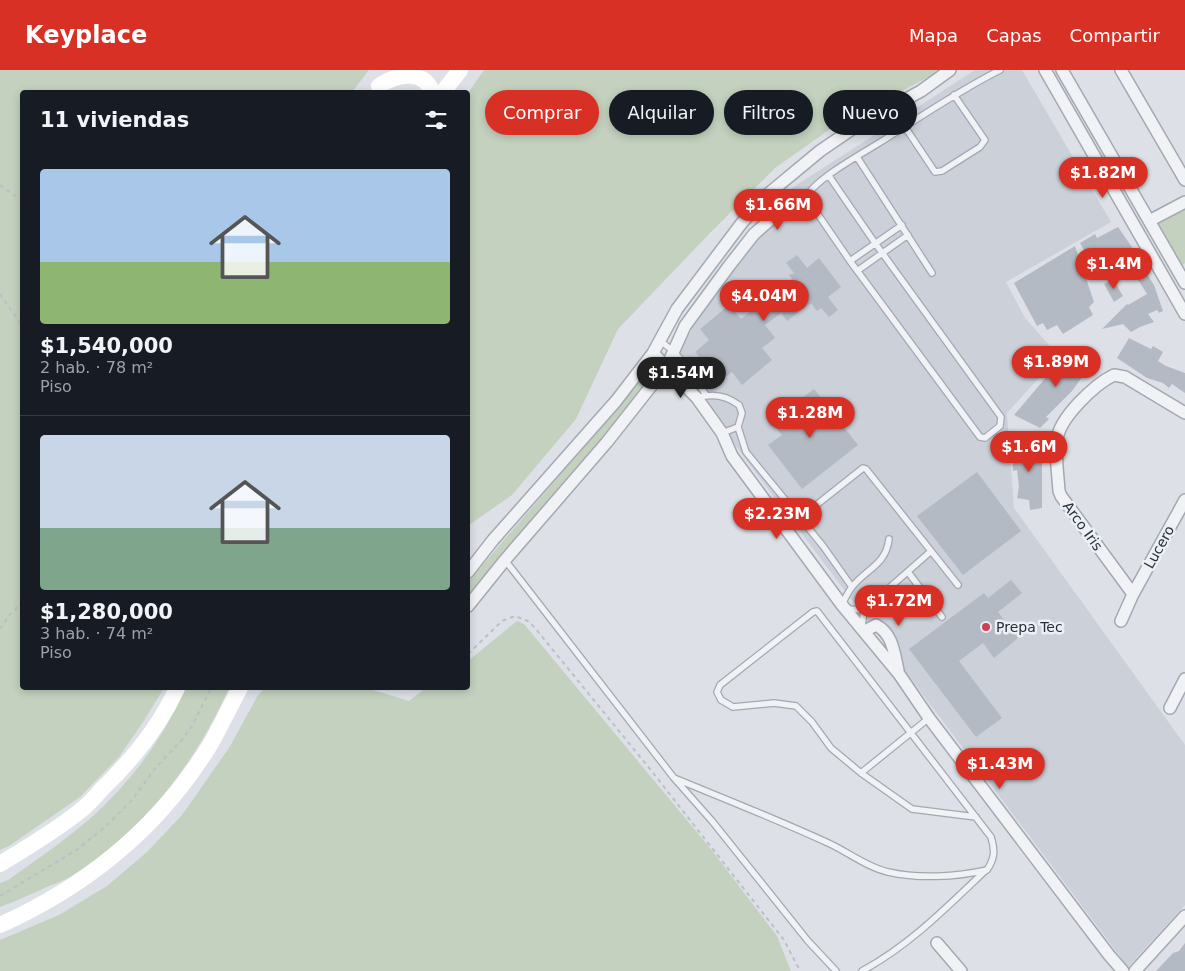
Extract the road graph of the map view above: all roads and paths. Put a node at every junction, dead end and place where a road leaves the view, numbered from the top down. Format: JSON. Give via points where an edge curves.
{"nodes":[{"id":1,"x":392,"y":70,"type":"edge"},
{"id":2,"x":460,"y":70,"type":"edge"},
{"id":3,"x":950,"y":70,"type":"edge"},
{"id":4,"x":1000,"y":70,"type":"edge"},
{"id":5,"x":1045,"y":70,"type":"edge"},
{"id":6,"x":1062,"y":70,"type":"edge"},
{"id":7,"x":1121,"y":70,"type":"edge"},
{"id":8,"x":376,"y":89,"type":"edge"},
{"id":9,"x":431,"y":90,"type":"edge"},
{"id":10,"x":444,"y":90,"type":"edge"},
{"id":11,"x":954,"y":95,"type":"junction"},
{"id":12,"x":917,"y":119,"type":"edge"},
{"id":13,"x":892,"y":135,"type":"edge"},
{"id":14,"x":910,"y":135,"type":"edge"},
{"id":15,"x":857,"y":157,"type":"junction"},
{"id":16,"x":829,"y":176,"type":"junction"},
{"id":17,"x":1185,"y":180,"type":"edge"},
{"id":18,"x":0,"y":185,"type":"edge"},
{"id":19,"x":20,"y":200,"type":"edge"},
{"id":20,"x":1185,"y":202,"type":"edge"},
{"id":21,"x":785,"y":207,"type":"dead end"},
{"id":22,"x":1149,"y":221,"type":"junction"},
{"id":23,"x":741,"y":224,"type":"junction"},
{"id":24,"x":902,"y":225,"type":"junction"},
{"id":25,"x":754,"y":234,"type":"junction"},
{"id":26,"x":908,"y":235,"type":"junction"},
{"id":27,"x":875,"y":243,"type":"junction"},
{"id":28,"x":882,"y":253,"type":"junction"},
{"id":29,"x":850,"y":261,"type":"junction"},
{"id":30,"x":1180,"y":263,"type":"edge"},
{"id":31,"x":857,"y":271,"type":"junction"},
{"id":32,"x":932,"y":272,"type":"dead end"},
{"id":33,"x":1185,"y":282,"type":"edge"},
{"id":34,"x":0,"y":294,"type":"edge"},
{"id":35,"x":1185,"y":314,"type":"edge"},
{"id":36,"x":20,"y":323,"type":"edge"},
{"id":37,"x":660,"y":341,"type":"junction"},
{"id":38,"x":674,"y":351,"type":"junction"},
{"id":39,"x":653,"y":353,"type":"junction"},
{"id":40,"x":667,"y":366,"type":"junction"},
{"id":41,"x":702,"y":396,"type":"junction"},
{"id":42,"x":1185,"y":413,"type":"edge"},
{"id":43,"x":738,"y":427,"type":"junction"},
{"id":44,"x":722,"y":433,"type":"junction"},
{"id":45,"x":1185,"y":500,"type":"edge"},
{"id":46,"x":800,"y":518,"type":"junction"},
{"id":47,"x":888,"y":538,"type":"dead end"},
{"id":48,"x":930,"y":552,"type":"junction"},
{"id":49,"x":505,"y":560,"type":"junction"},
{"id":50,"x":470,"y":569,"type":"edge"},
{"id":51,"x":908,"y":572,"type":"junction"},
{"id":52,"x":958,"y":585,"type":"dead end"},
{"id":53,"x":852,"y":587,"type":"junction"},
{"id":54,"x":1133,"y":594,"type":"junction"},
{"id":55,"x":20,"y":604,"type":"edge"},
{"id":56,"x":470,"y":604,"type":"edge"},
{"id":57,"x":843,"y":607,"type":"junction"},
{"id":58,"x":864,"y":610,"type":"junction"},
{"id":59,"x":942,"y":616,"type":"dead end"},
{"id":60,"x":1121,"y":621,"type":"dead end"},
{"id":61,"x":0,"y":629,"type":"edge"},
{"id":62,"x":863,"y":630,"type":"junction"},
{"id":63,"x":470,"y":652,"type":"edge"},
{"id":64,"x":899,"y":674,"type":"junction"},
{"id":65,"x":1185,"y":679,"type":"edge"},
{"id":66,"x":176,"y":690,"type":"edge"},
{"id":67,"x":210,"y":690,"type":"edge"},
{"id":68,"x":239,"y":690,"type":"edge"},
{"id":69,"x":1170,"y":708,"type":"dead end"},
{"id":70,"x":929,"y":718,"type":"junction"},
{"id":71,"x":911,"y":732,"type":"junction"},
{"id":72,"x":861,"y":773,"type":"junction"},
{"id":73,"x":674,"y":778,"type":"junction"},
{"id":74,"x":976,"y":817,"type":"junction"},
{"id":75,"x":0,"y":864,"type":"edge"},
{"id":76,"x":987,"y":870,"type":"junction"},
{"id":77,"x":0,"y":896,"type":"edge"},
{"id":78,"x":1185,"y":916,"type":"edge"},
{"id":79,"x":0,"y":925,"type":"edge"},
{"id":80,"x":937,"y":943,"type":"dead end"},
{"id":81,"x":800,"y":971,"type":"edge"},
{"id":82,"x":836,"y":971,"type":"edge"},
{"id":83,"x":862,"y":971,"type":"edge"},
{"id":84,"x":961,"y":971,"type":"edge"},
{"id":85,"x":1123,"y":971,"type":"edge"},
{"id":86,"x":1136,"y":971,"type":"edge"}],
"edges":[{"from":1,"to":8,"type":"main road"},
{"from":2,"to":10,"type":"main road"},
{"from":3,"to":23,"type":"street","via":[[820,151],[762,199]]},
{"from":4,"to":11,"type":"lane"},
{"from":5,"to":35,"type":"street"},
{"from":6,"to":22,"type":"street"},
{"from":7,"to":17,"type":"street"},
{"from":8,"to":9,"type":"main road","via":[[402,73],[415,72],[428,80]]},
{"from":11,"to":12,"type":"lane"},
{"from":11,"to":14,"type":"lane","via":[[985,140],[980,147],[942,171],[935,172]]},
{"from":13,"to":15,"type":"lane"},
{"from":15,"to":16,"type":"lane"},
{"from":15,"to":24,"type":"lane"},
{"from":16,"to":27,"type":"lane"},
{"from":16,"to":29,"type":"lane","via":[[806,197]]},
{"from":18,"to":19,"type":"path"},
{"from":20,"to":22,"type":"street"},
{"from":21,"to":25,"type":"street"},
{"from":22,"to":30,"type":"street"},
{"from":23,"to":25,"type":"street"},
{"from":23,"to":37,"type":"street","via":[[677,309]]},
{"from":24,"to":26,"type":"lane"},
{"from":24,"to":27,"type":"lane"},
{"from":25,"to":38,"type":"street","via":[[685,326]]},
{"from":26,"to":28,"type":"lane"},
{"from":26,"to":32,"type":"lane"},
{"from":27,"to":28,"type":"lane"},
{"from":27,"to":29,"type":"lane"},
{"from":28,"to":31,"type":"lane"},
{"from":28,"to":31,"type":"lane","via":[[1001,417],[1000,426],[985,438],[980,437]]},
{"from":29,"to":31,"type":"lane"},
{"from":30,"to":33,"type":"street"},
{"from":34,"to":36,"type":"path"},
{"from":37,"to":38,"type":"lane"},
{"from":37,"to":39,"type":"street"},
{"from":38,"to":40,"type":"street"},
{"from":38,"to":41,"type":"lane","via":[[682,359]]},
{"from":39,"to":40,"type":"street"},
{"from":39,"to":50,"type":"street","via":[[616,401]]},
{"from":40,"to":41,"type":"street"},
{"from":40,"to":49,"type":"street","via":[[608,442]]},
{"from":41,"to":43,"type":"lane","via":[[725,397],[739,405],[742,413]]},
{"from":41,"to":44,"type":"street"},
{"from":42,"to":54,"type":"street","name":"Arco Iris","via":[[1125,377],[1114,374],[1083,398],[1066,420],[1057,440],[1061,496]]},
{"from":43,"to":44,"type":"lane"},
{"from":43,"to":46,"type":"lane","via":[[746,452]]},
{"from":44,"to":57,"type":"street","via":[[732,456]]},
{"from":45,"to":54,"type":"street","name":"Lucero"},
{"from":46,"to":48,"type":"lane","via":[[865,468]]},
{"from":46,"to":53,"type":"lane"},
{"from":47,"to":53,"type":"lane","via":[[888,549],[882,559]]},
{"from":48,"to":51,"type":"lane"},
{"from":48,"to":52,"type":"lane"},
{"from":49,"to":56,"type":"street"},
{"from":49,"to":73,"type":"lane"},
{"from":51,"to":58,"type":"lane"},
{"from":51,"to":59,"type":"lane"},
{"from":53,"to":57,"type":"lane"},
{"from":54,"to":60,"type":"street","name":"Lucero"},
{"from":55,"to":61,"type":"path"},
{"from":57,"to":58,"type":"lane"},
{"from":57,"to":62,"type":"street"},
{"from":58,"to":62,"type":"lane"},
{"from":62,"to":64,"type":"street"},
{"from":62,"to":64,"type":"street","via":[[876,625],[889,635]]},
{"from":63,"to":81,"type":"path","via":[[502,621],[515,616],[528,621],[750,895],[784,940]]},
{"from":64,"to":70,"type":"street"},
{"from":65,"to":69,"type":"street"},
{"from":66,"to":75,"type":"main road","via":[[147,738],[82,810],[41,840]]},
{"from":67,"to":77,"type":"path","via":[[204,706],[181,741],[105,827],[78,849]]},
{"from":68,"to":79,"type":"main road","via":[[209,746],[174,796],[134,838],[81,880]]},
{"from":70,"to":71,"type":"lane"},
{"from":70,"to":85,"type":"street"},
{"from":71,"to":72,"type":"lane"},
{"from":71,"to":72,"type":"lane","via":[[817,611],[718,688],[721,700],[733,707],[774,703],[796,706],[832,748]]},
{"from":71,"to":74,"type":"lane"},
{"from":72,"to":74,"type":"lane","via":[[912,809]]},
{"from":73,"to":76,"type":"lane","via":[[828,843],[880,870],[957,876]]},
{"from":73,"to":82,"type":"lane"},
{"from":74,"to":76,"type":"lane","via":[[995,848],[993,861]]},
{"from":76,"to":83,"type":"lane","via":[[929,925]]},
{"from":78,"to":86,"type":"street"},
{"from":80,"to":84,"type":"street"}]}
